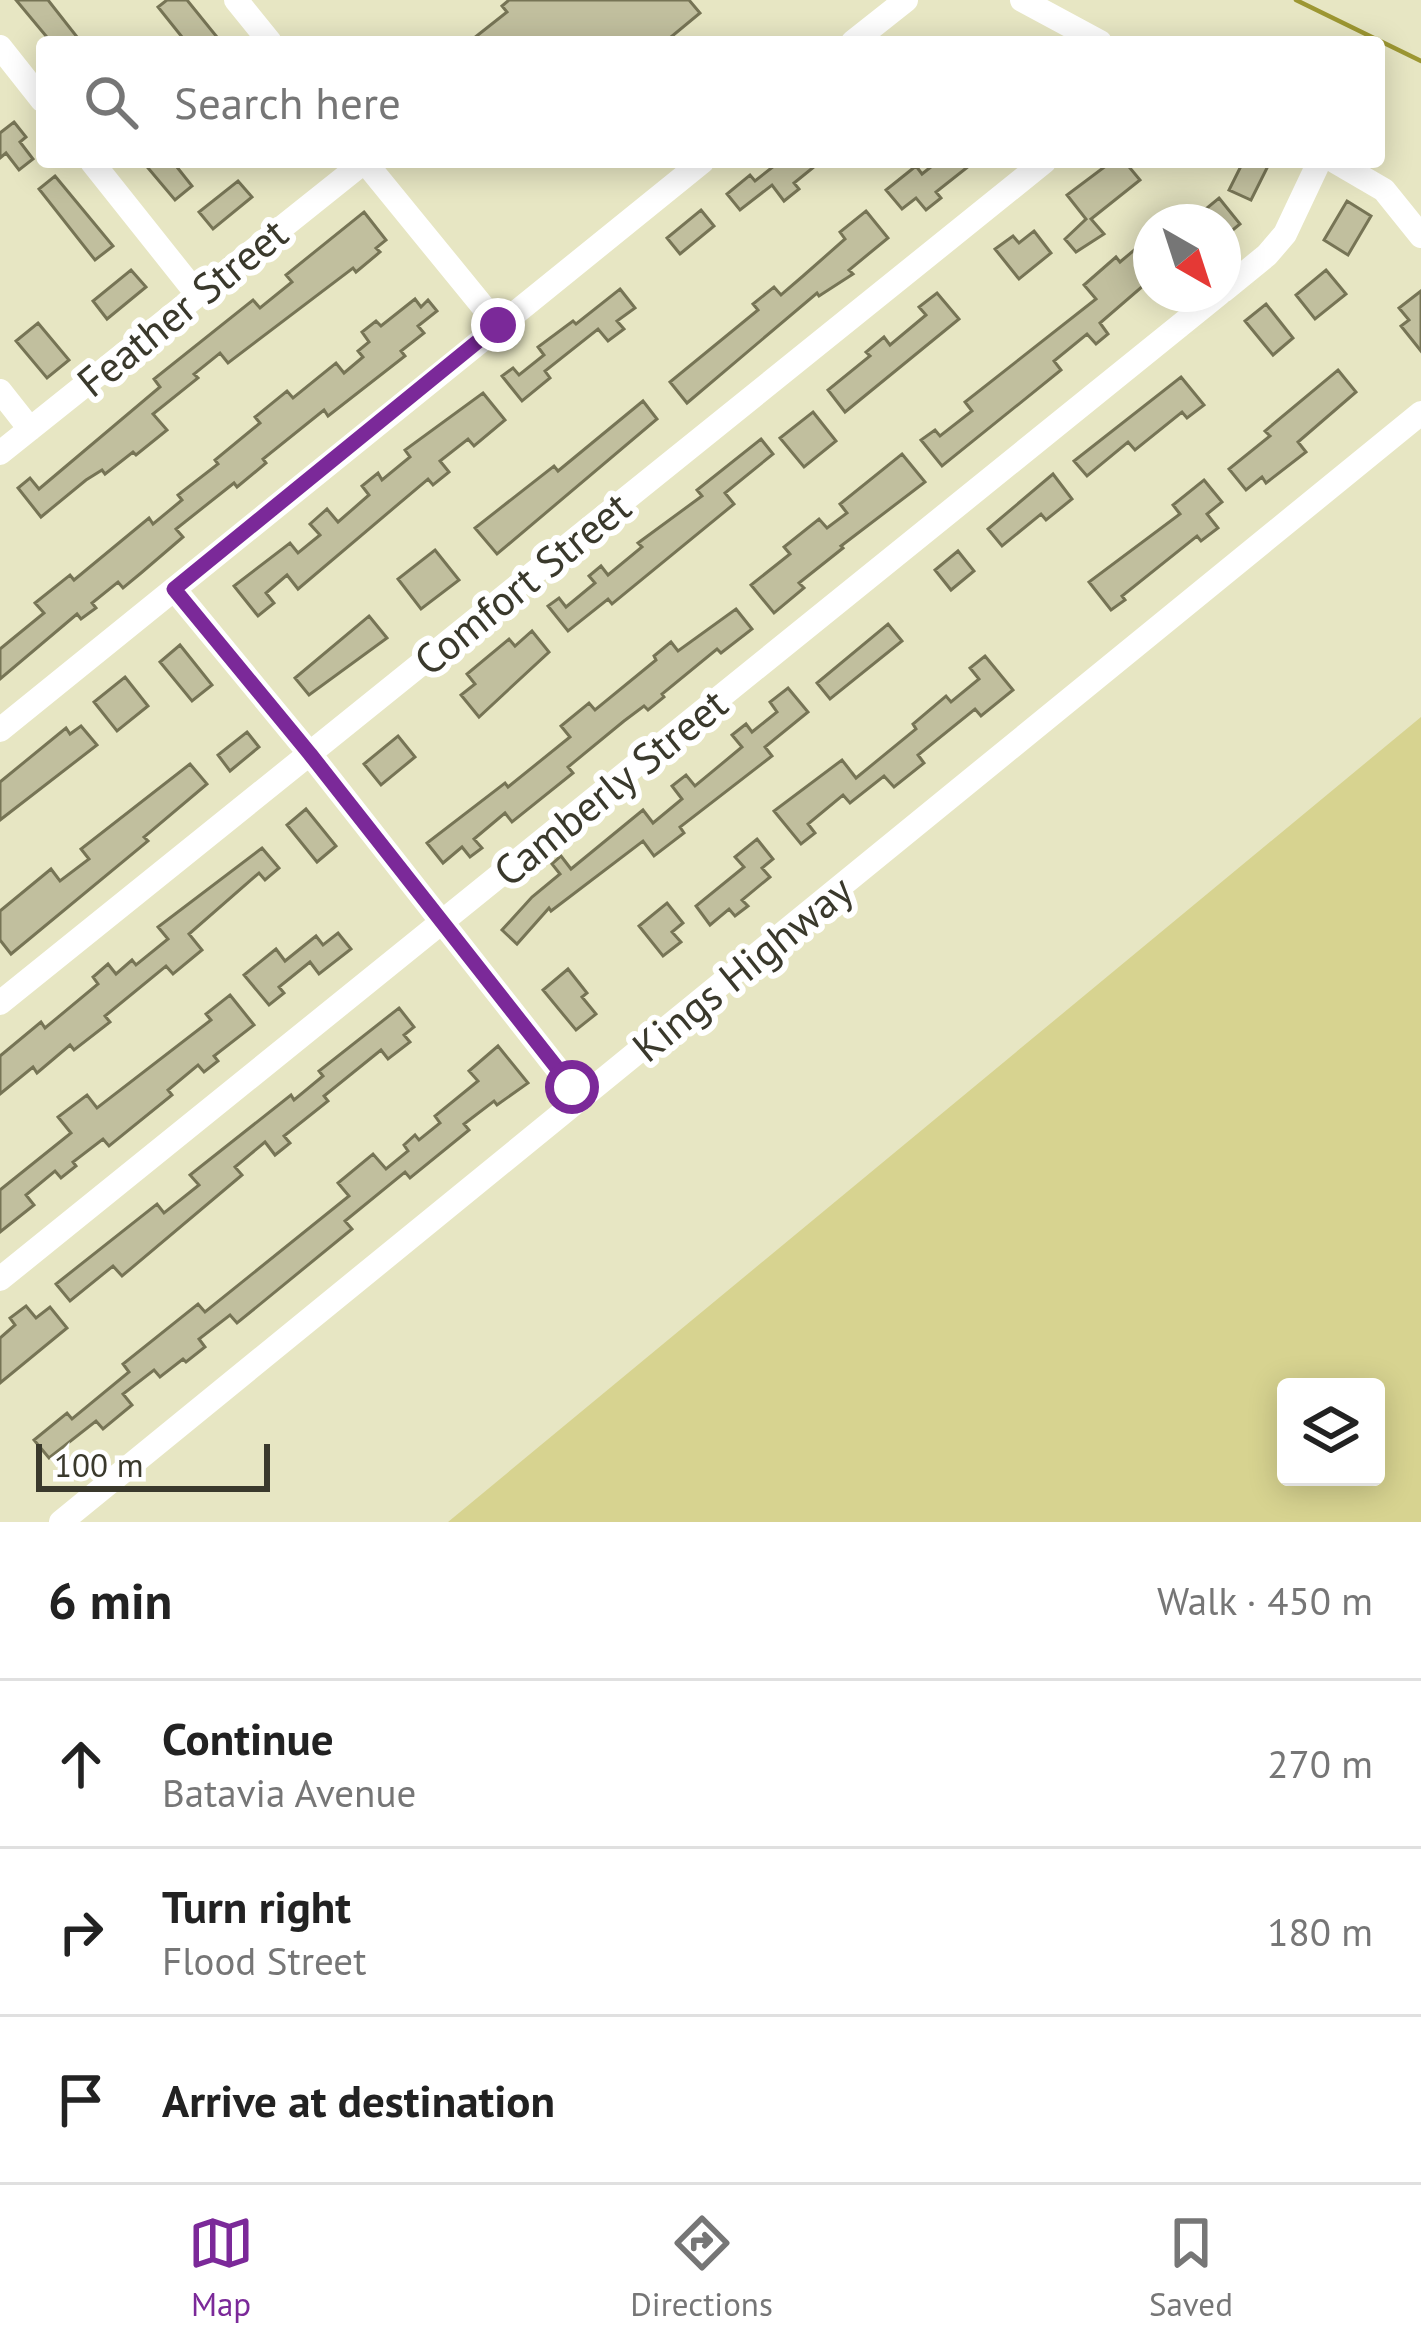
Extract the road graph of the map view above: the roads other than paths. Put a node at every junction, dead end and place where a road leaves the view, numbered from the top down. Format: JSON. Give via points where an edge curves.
{"nodes":[{"id":1,"x":236,"y":0,"type":"edge"},
{"id":2,"x":906,"y":0,"type":"edge"},
{"id":3,"x":1022,"y":0,"type":"edge"},
{"id":4,"x":265,"y":36,"type":"edge"},
{"id":5,"x":861,"y":36,"type":"edge"},
{"id":6,"x":1089,"y":36,"type":"edge"},
{"id":7,"x":0,"y":47,"type":"edge"},
{"id":8,"x":36,"y":92,"type":"edge"},
{"id":9,"x":97,"y":168,"type":"edge"},
{"id":10,"x":357,"y":168,"type":"edge"},
{"id":11,"x":370,"y":168,"type":"edge"},
{"id":12,"x":694,"y":168,"type":"edge"},
{"id":13,"x":1037,"y":168,"type":"edge"},
{"id":14,"x":1315,"y":168,"type":"edge"},
{"id":15,"x":1346,"y":168,"type":"edge"},
{"id":16,"x":1421,"y":236,"type":"edge"},
{"id":17,"x":1241,"y":276,"type":"edge"},
{"id":18,"x":197,"y":294,"type":"junction"},
{"id":19,"x":1196,"y":312,"type":"edge"},
{"id":20,"x":498,"y":325,"type":"junction"},
{"id":21,"x":0,"y":391,"type":"edge"},
{"id":22,"x":1421,"y":413,"type":"edge"},
{"id":23,"x":30,"y":429,"type":"junction"},
{"id":24,"x":0,"y":453,"type":"edge"},
{"id":25,"x":174,"y":589,"type":"junction"},
{"id":26,"x":0,"y":730,"type":"edge"},
{"id":27,"x":310,"y":754,"type":"junction"},
{"id":28,"x":443,"y":922,"type":"junction"},
{"id":29,"x":0,"y":1003,"type":"edge"},
{"id":30,"x":581,"y":1099,"type":"junction"},
{"id":31,"x":0,"y":1280,"type":"edge"},
{"id":32,"x":61,"y":1522,"type":"edge"}],
"edges":[{"from":1,"to":4,"type":"street"},
{"from":2,"to":5,"type":"street"},
{"from":3,"to":6,"type":"street"},
{"from":7,"to":8,"type":"street"},
{"from":9,"to":18,"type":"street"},
{"from":10,"to":18,"type":"street","name":"Feather Street"},
{"from":11,"to":20,"type":"street"},
{"from":12,"to":20,"type":"street"},
{"from":13,"to":27,"type":"street","name":"Comfort Street"},
{"from":14,"to":17,"type":"street","name":"Camberly Street","via":[[1285,234]]},
{"from":15,"to":16,"type":"street","via":[[1384,190]]},
{"from":18,"to":23,"type":"street","name":"Feather Street"},
{"from":19,"to":28,"type":"street","name":"Camberly Street"},
{"from":20,"to":25,"type":"street"},
{"from":21,"to":23,"type":"street"},
{"from":22,"to":30,"type":"street","name":"Kings Highway"},
{"from":23,"to":24,"type":"street","name":"Feather Street"},
{"from":25,"to":26,"type":"street"},
{"from":25,"to":27,"type":"street"},
{"from":27,"to":28,"type":"street"},
{"from":27,"to":29,"type":"street","name":"Comfort Street"},
{"from":28,"to":30,"type":"street"},
{"from":28,"to":31,"type":"street","name":"Camberly Street"},
{"from":30,"to":32,"type":"street","name":"Kings Highway"}]}
